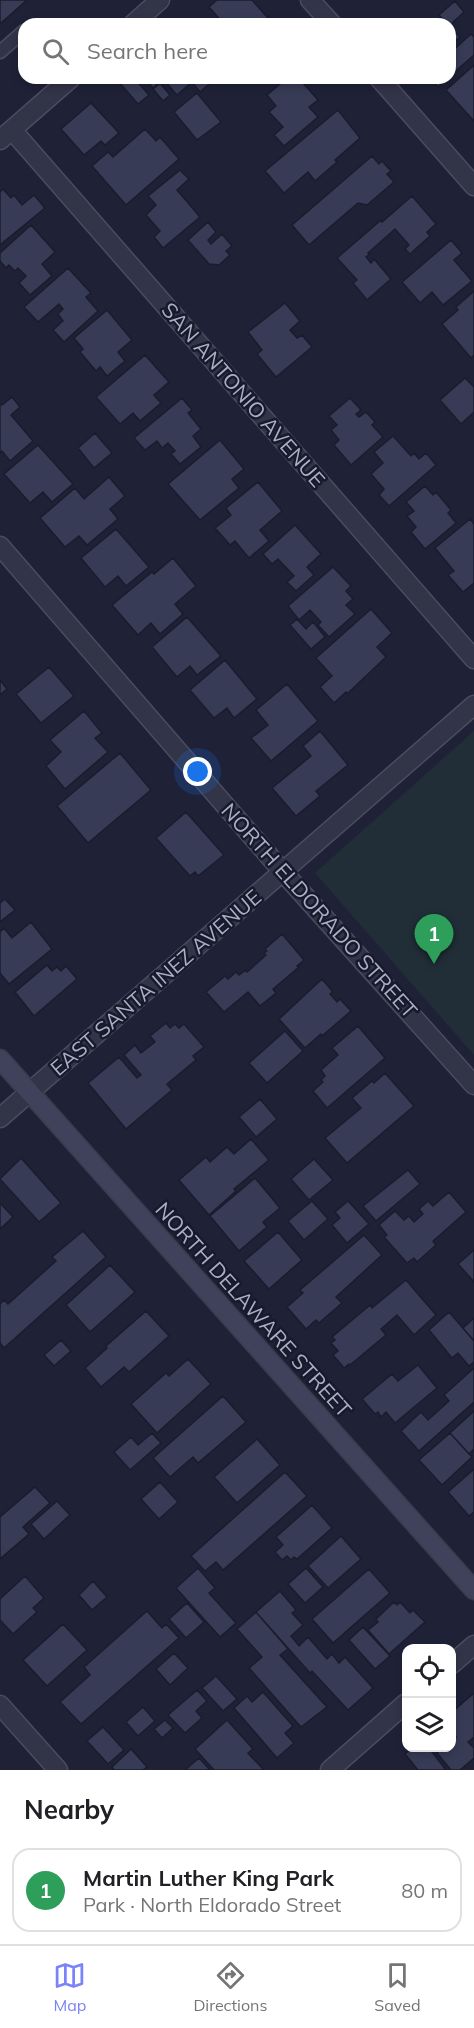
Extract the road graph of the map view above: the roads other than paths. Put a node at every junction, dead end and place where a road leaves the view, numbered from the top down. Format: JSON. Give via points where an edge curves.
{"nodes":[{"id":1,"x":160,"y":0,"type":"edge"},
{"id":2,"x":310,"y":0,"type":"edge"},
{"id":3,"x":139,"y":18,"type":"edge"},
{"id":4,"x":326,"y":18,"type":"edge"},
{"id":5,"x":18,"y":36,"type":"edge"},
{"id":6,"x":0,"y":52,"type":"edge"},
{"id":7,"x":64,"y":84,"type":"edge"},
{"id":8,"x":384,"y":84,"type":"edge"},
{"id":9,"x":6,"y":135,"type":"edge"},
{"id":10,"x":474,"y":186,"type":"edge"},
{"id":11,"x":0,"y":546,"type":"edge"},
{"id":12,"x":474,"y":659,"type":"edge"},
{"id":13,"x":474,"y":705,"type":"edge"},
{"id":14,"x":283,"y":872,"type":"junction"},
{"id":15,"x":0,"y":1059,"type":"edge"},
{"id":16,"x":474,"y":1085,"type":"edge"},
{"id":17,"x":29,"y":1093,"type":"junction"},
{"id":18,"x":0,"y":1118,"type":"edge"},
{"id":19,"x":474,"y":1590,"type":"edge"},
{"id":20,"x":474,"y":1645,"type":"edge"},
{"id":21,"x":456,"y":1661,"type":"edge"},
{"id":22,"x":0,"y":1705,"type":"edge"},
{"id":23,"x":402,"y":1707,"type":"edge"},
{"id":24,"x":58,"y":1770,"type":"edge"},
{"id":25,"x":330,"y":1770,"type":"edge"}],
"edges":[{"from":1,"to":3,"type":"street"},
{"from":2,"to":4,"type":"street"},
{"from":5,"to":6,"type":"lane"},
{"from":7,"to":9,"type":"street"},
{"from":8,"to":10,"type":"street"},
{"from":9,"to":12,"type":"street","name":"SAN ANTONIO AVENUE"},
{"from":11,"to":14,"type":"street","name":"NORTH ELDORADO STREET"},
{"from":13,"to":14,"type":"street","name":"EAST SANTA INEZ AVENUE"},
{"from":14,"to":16,"type":"street","name":"NORTH ELDORADO STREET"},
{"from":14,"to":17,"type":"street","name":"EAST SANTA INEZ AVENUE"},
{"from":15,"to":17,"type":"main road","name":"NORTH DELAWARE STREET"},
{"from":17,"to":18,"type":"street","name":"EAST SANTA INEZ AVENUE"},
{"from":17,"to":19,"type":"main road","name":"NORTH DELAWARE STREET"},
{"from":20,"to":21,"type":"street"},
{"from":22,"to":24,"type":"street"},
{"from":23,"to":25,"type":"street"}]}
